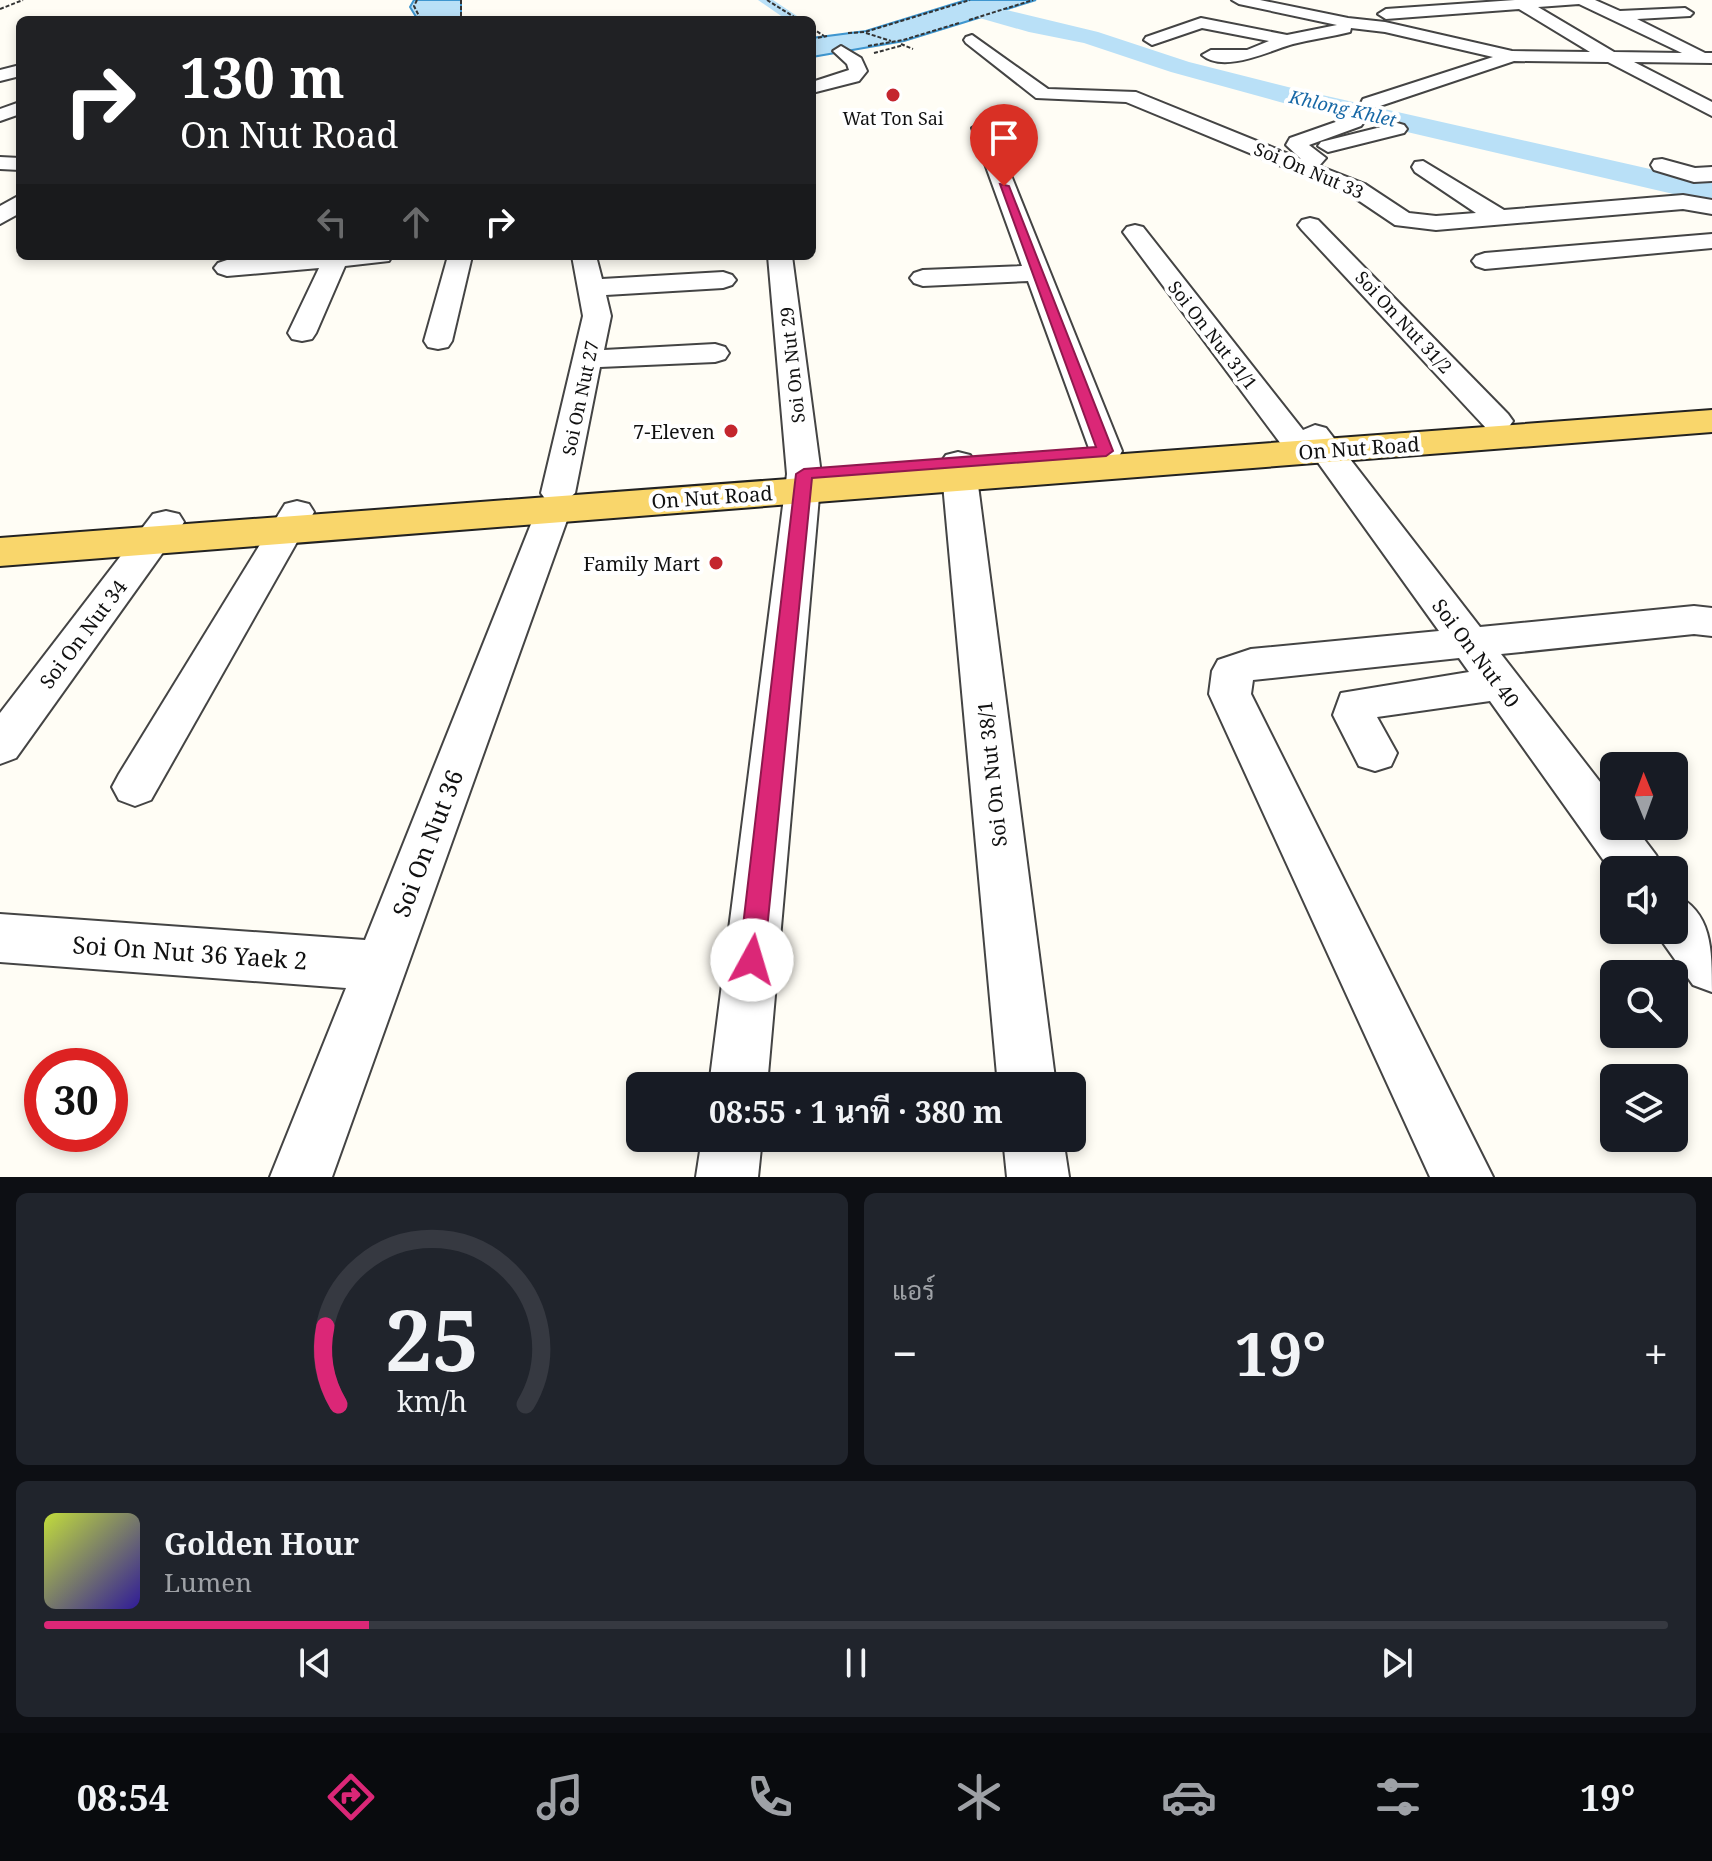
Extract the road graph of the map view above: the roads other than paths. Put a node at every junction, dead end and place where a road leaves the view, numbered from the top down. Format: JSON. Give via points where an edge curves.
{"nodes":[{"id":1,"x":1239,"y":0,"type":"edge"},
{"id":2,"x":1577,"y":0,"type":"edge"},
{"id":3,"x":1583,"y":0,"type":"edge"},
{"id":4,"x":1523,"y":5,"type":"junction"},
{"id":5,"x":1449,"y":10,"type":"junction"},
{"id":6,"x":1685,"y":13,"type":"dead end"},
{"id":7,"x":1617,"y":15,"type":"junction"},
{"id":8,"x":1328,"y":18,"type":"junction"},
{"id":9,"x":1474,"y":23,"type":"dead end"},
{"id":10,"x":1364,"y":25,"type":"junction"},
{"id":11,"x":1698,"y":33,"type":"dead end"},
{"id":12,"x":1499,"y":37,"type":"dead end"},
{"id":13,"x":1662,"y":37,"type":"junction"},
{"id":14,"x":972,"y":40,"type":"dead end"},
{"id":15,"x":1152,"y":40,"type":"dead end"},
{"id":16,"x":1287,"y":40,"type":"junction"},
{"id":17,"x":1608,"y":48,"type":"junction"},
{"id":18,"x":842,"y":52,"type":"road end"},
{"id":19,"x":1211,"y":55,"type":"dead end"},
{"id":20,"x":1525,"y":57,"type":"junction"},
{"id":21,"x":1711,"y":59,"type":"edge"},
{"id":22,"x":1555,"y":72,"type":"dead end"},
{"id":23,"x":816,"y":87,"type":"edge"},
{"id":24,"x":1370,"y":103,"type":"dead end"},
{"id":25,"x":1712,"y":110,"type":"edge"},
{"id":26,"x":1182,"y":118,"type":"junction"},
{"id":27,"x":1354,"y":122,"type":"dead end"},
{"id":28,"x":1135,"y":123,"type":"dead end"},
{"id":29,"x":982,"y":128,"type":"dead end"},
{"id":30,"x":1397,"y":129,"type":"dead end"},
{"id":31,"x":1305,"y":159,"type":"junction"},
{"id":32,"x":1662,"y":165,"type":"dead end"},
{"id":33,"x":1423,"y":167,"type":"dead end"},
{"id":34,"x":1712,"y":174,"type":"edge"},
{"id":35,"x":1712,"y":207,"type":"edge"},
{"id":36,"x":1500,"y":218,"type":"junction"},
{"id":37,"x":1310,"y":225,"type":"dead end"},
{"id":38,"x":1135,"y":232,"type":"dead end"},
{"id":39,"x":1712,"y":241,"type":"edge"},
{"id":40,"x":314,"y":260,"type":"edge"},
{"id":41,"x":335,"y":260,"type":"edge"},
{"id":42,"x":459,"y":260,"type":"edge"},
{"id":43,"x":585,"y":260,"type":"edge"},
{"id":44,"x":780,"y":260,"type":"edge"},
{"id":45,"x":1485,"y":261,"type":"dead end"},
{"id":46,"x":227,"y":268,"type":"dead end"},
{"id":47,"x":1037,"y":273,"type":"junction"},
{"id":48,"x":923,"y":278,"type":"dead end"},
{"id":49,"x":723,"y":280,"type":"dead end"},
{"id":50,"x":591,"y":288,"type":"junction"},
{"id":51,"x":302,"y":333,"type":"dead end"},
{"id":52,"x":438,"y":341,"type":"dead end"},
{"id":53,"x":715,"y":353,"type":"dead end"},
{"id":54,"x":590,"y":359,"type":"junction"},
{"id":55,"x":1712,"y":405,"type":"edge"},
{"id":56,"x":1497,"y":421,"type":"junction"},
{"id":57,"x":1712,"y":421,"type":"edge"},
{"id":58,"x":1311,"y":441,"type":"junction"},
{"id":59,"x":1106,"y":451,"type":"junction"},
{"id":60,"x":958,"y":470,"type":"junction"},
{"id":61,"x":804,"y":482,"type":"junction"},
{"id":62,"x":556,"y":501,"type":"junction"},
{"id":63,"x":292,"y":521,"type":"junction"},
{"id":64,"x":160,"y":531,"type":"junction"},
{"id":65,"x":0,"y":534,"type":"edge"},
{"id":66,"x":0,"y":552,"type":"edge"},
{"id":67,"x":1712,"y":622,"type":"edge"},
{"id":68,"x":1469,"y":645,"type":"junction"},
{"id":69,"x":1499,"y":684,"type":"junction"},
{"id":70,"x":0,"y":746,"type":"edge"},
{"id":71,"x":1375,"y":753,"type":"dead end"},
{"id":72,"x":135,"y":787,"type":"dead end"},
{"id":73,"x":1628,"y":856,"type":"edge"},
{"id":74,"x":1688,"y":935,"type":"edge"},
{"id":75,"x":0,"y":938,"type":"edge"},
{"id":76,"x":380,"y":966,"type":"junction"},
{"id":77,"x":1712,"y":967,"type":"edge"},
{"id":78,"x":740,"y":1072,"type":"edge"},
{"id":79,"x":1025,"y":1072,"type":"edge"},
{"id":80,"x":730,"y":1152,"type":"edge"},
{"id":81,"x":1035,"y":1152,"type":"edge"},
{"id":82,"x":301,"y":1177,"type":"edge"},
{"id":83,"x":727,"y":1177,"type":"edge"},
{"id":84,"x":1038,"y":1177,"type":"edge"},
{"id":85,"x":1462,"y":1177,"type":"edge"}],
"edges":[{"from":1,"to":8,"type":"street"},
{"from":2,"to":4,"type":"street"},
{"from":3,"to":7,"type":"street"},
{"from":4,"to":5,"type":"street"},
{"from":4,"to":17,"type":"street"},
{"from":5,"to":8,"type":"street"},
{"from":5,"to":9,"type":"street"},
{"from":6,"to":7,"type":"street"},
{"from":7,"to":13,"type":"street"},
{"from":8,"to":10,"type":"street"},
{"from":10,"to":16,"type":"street"},
{"from":10,"to":20,"type":"street"},
{"from":11,"to":13,"type":"street"},
{"from":12,"to":20,"type":"street"},
{"from":13,"to":17,"type":"street"},
{"from":13,"to":21,"type":"street"},
{"from":14,"to":26,"type":"street","name":"Soi On Nut 33","via":[[1043,94],[1119,94]]},
{"from":15,"to":16,"type":"street","via":[[1208,23]]},
{"from":16,"to":19,"type":"street","via":[[1249,55]]},
{"from":17,"to":20,"type":"street"},
{"from":17,"to":21,"type":"street"},
{"from":17,"to":25,"type":"street"},
{"from":18,"to":23,"type":"street","via":[[858,71]]},
{"from":20,"to":22,"type":"street"},
{"from":20,"to":24,"type":"street"},
{"from":26,"to":28,"type":"street"},
{"from":26,"to":31,"type":"street","name":"Soi On Nut 33"},
{"from":27,"to":31,"type":"street","via":[[1297,142]]},
{"from":29,"to":47,"type":"street"},
{"from":30,"to":31,"type":"street"},
{"from":31,"to":36,"type":"street","name":"Soi On Nut 33","via":[[1403,220]]},
{"from":32,"to":34,"type":"street","via":[[1694,175]]},
{"from":33,"to":36,"type":"street"},
{"from":35,"to":36,"type":"street","name":"Soi On Nut 33","via":[[1683,202]]},
{"from":37,"to":56,"type":"street","name":"Soi On Nut 31/2"},
{"from":38,"to":58,"type":"street","name":"Soi On Nut 31/1"},
{"from":39,"to":45,"type":"street"},
{"from":40,"to":46,"type":"street"},
{"from":41,"to":51,"type":"street"},
{"from":42,"to":52,"type":"street"},
{"from":43,"to":50,"type":"street","name":"Soi On Nut 27"},
{"from":44,"to":61,"type":"street","name":"Soi On Nut 29"},
{"from":47,"to":48,"type":"street"},
{"from":47,"to":59,"type":"street"},
{"from":49,"to":50,"type":"street"},
{"from":50,"to":54,"type":"street","name":"Soi On Nut 27","via":[[597,316]]},
{"from":53,"to":54,"type":"street"},
{"from":54,"to":62,"type":"street","name":"Soi On Nut 27"},
{"from":55,"to":56,"type":"main road","name":"On Nut Road"},
{"from":56,"to":58,"type":"main road","name":"On Nut Road"},
{"from":57,"to":58,"type":"main road","name":"On Nut Road"},
{"from":58,"to":59,"type":"main road","name":"On Nut Road"},
{"from":58,"to":60,"type":"main road","name":"On Nut Road"},
{"from":58,"to":68,"type":"street","name":"Soi On Nut 40"},
{"from":59,"to":60,"type":"main road","name":"On Nut Road"},
{"from":60,"to":61,"type":"main road","name":"On Nut Road"},
{"from":60,"to":79,"type":"street","name":"Soi On Nut 38/1"},
{"from":61,"to":62,"type":"main road","name":"On Nut Road"},
{"from":61,"to":78,"type":"street","name":"Soi On Nut 29"},
{"from":62,"to":63,"type":"main road","name":"On Nut Road"},
{"from":62,"to":76,"type":"street","name":"Soi On Nut 36"},
{"from":63,"to":64,"type":"main road","name":"On Nut Road"},
{"from":63,"to":72,"type":"street"},
{"from":64,"to":65,"type":"main road","name":"On Nut Road"},
{"from":64,"to":66,"type":"main road","name":"On Nut Road"},
{"from":64,"to":70,"type":"street","name":"Soi On Nut 34"},
{"from":67,"to":68,"type":"street"},
{"from":68,"to":69,"type":"street","name":"Soi On Nut 40"},
{"from":68,"to":85,"type":"street","via":[[1251,664],[1233,671],[1230,694]]},
{"from":69,"to":71,"type":"street","via":[[1356,704],[1354,715]]},
{"from":69,"to":73,"type":"street","name":"Soi On Nut 40"},
{"from":74,"to":77,"type":"street"},
{"from":75,"to":76,"type":"street","name":"Soi On Nut 36 Yaek 2"},
{"from":76,"to":82,"type":"street","name":"Soi On Nut 36"},
{"from":80,"to":83,"type":"street"},
{"from":81,"to":84,"type":"street"}]}
